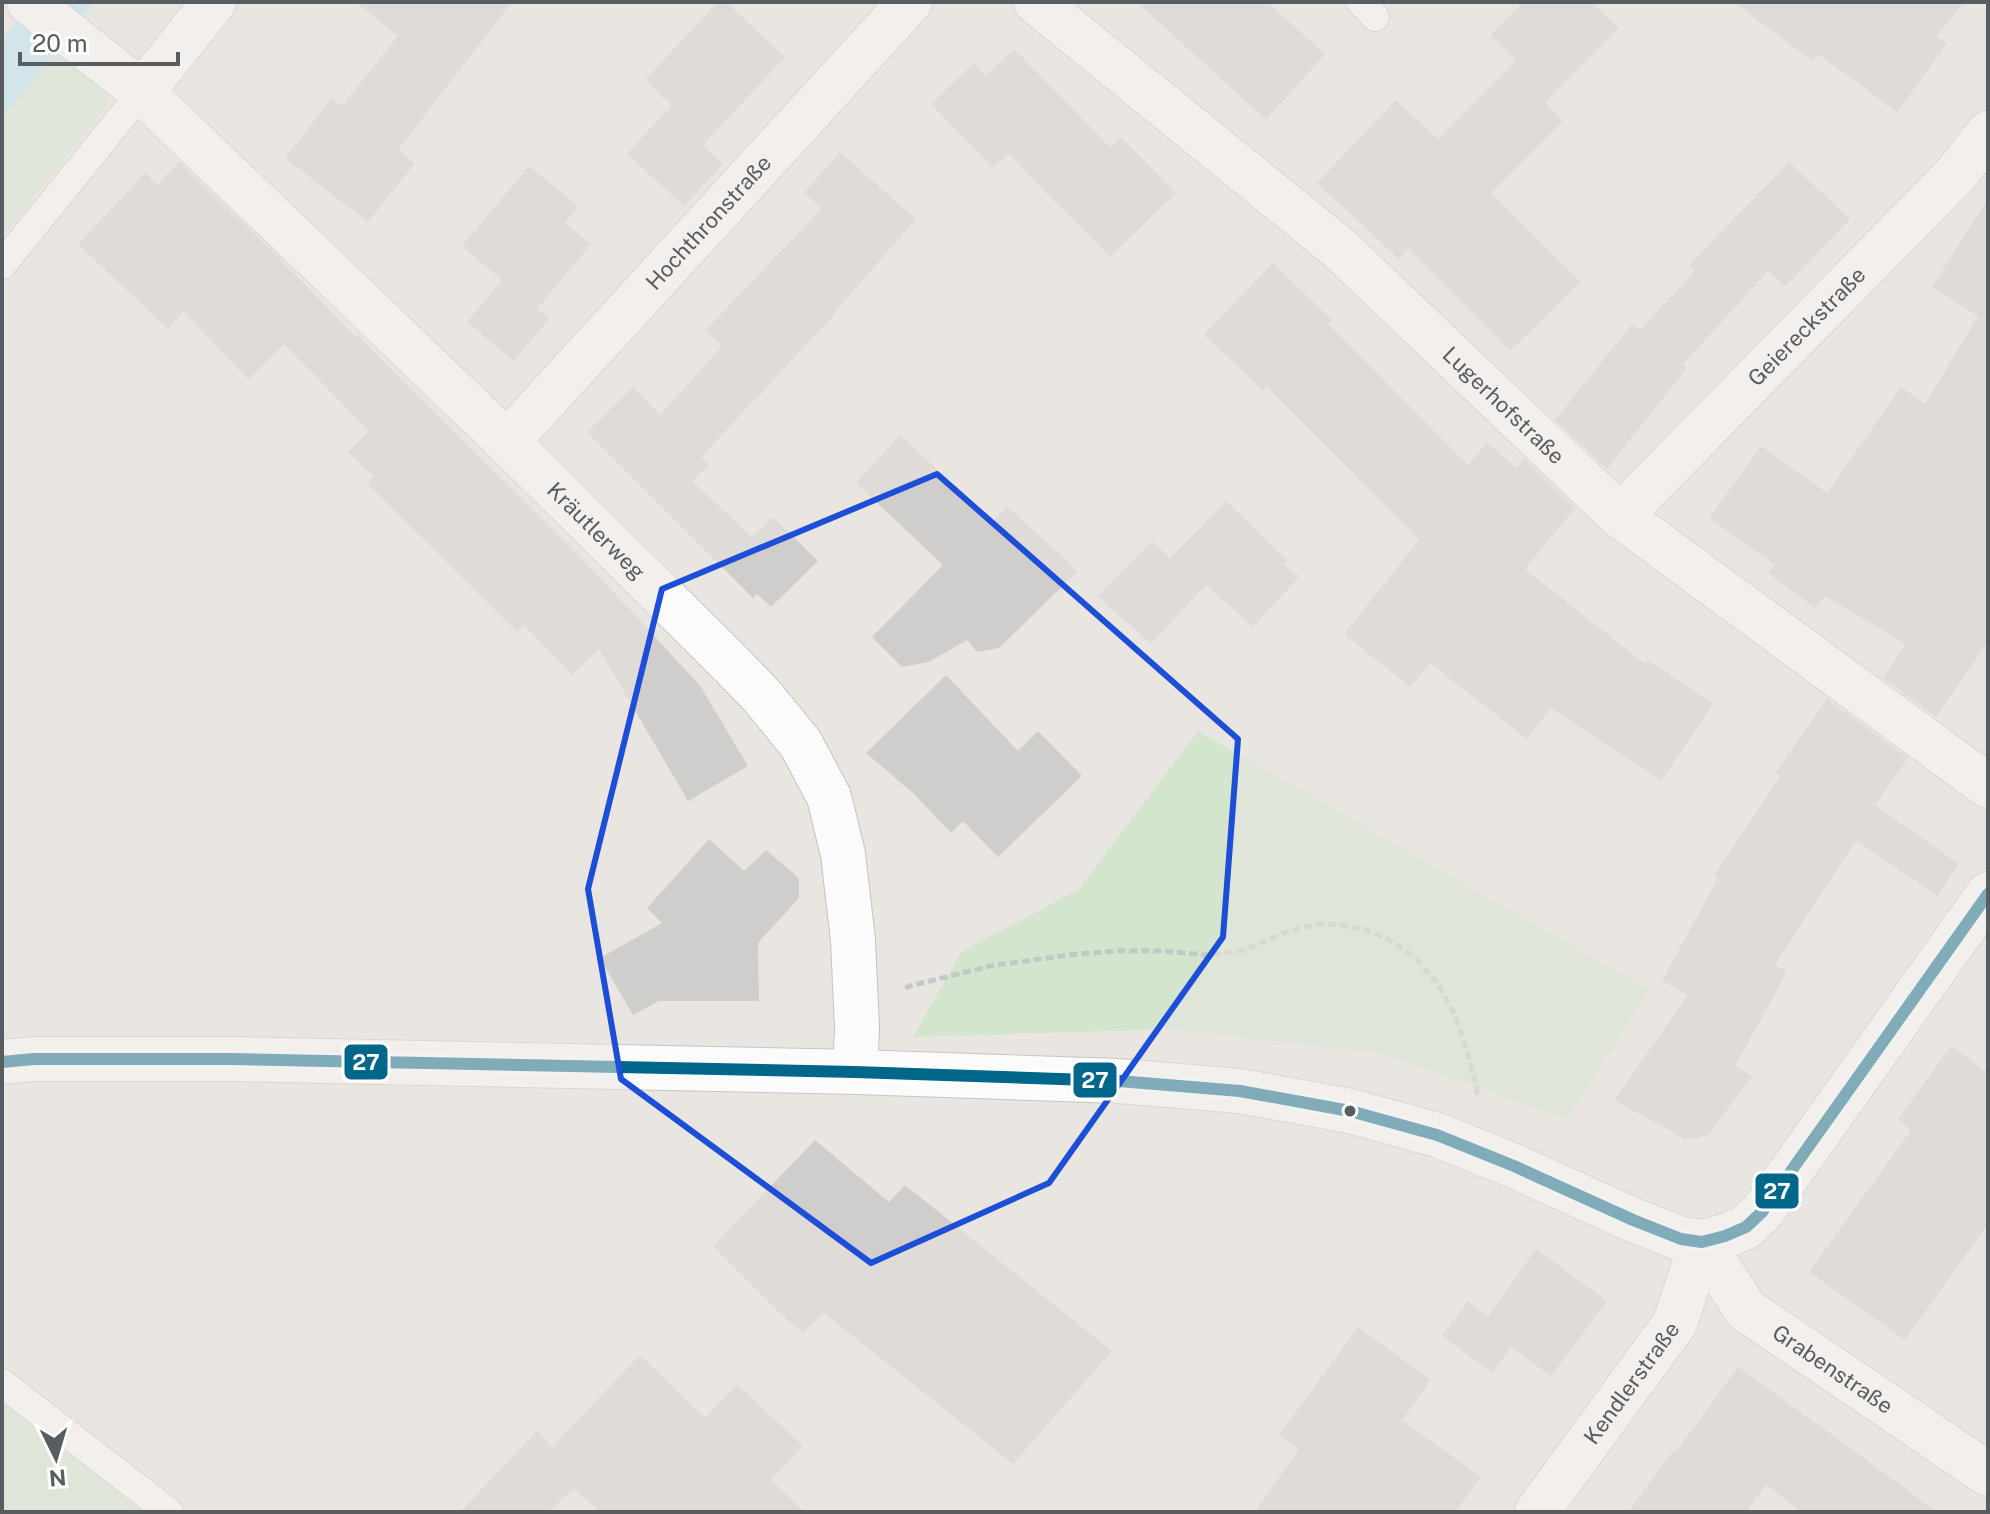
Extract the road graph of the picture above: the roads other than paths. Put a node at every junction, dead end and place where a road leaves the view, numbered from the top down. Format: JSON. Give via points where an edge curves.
{"nodes":[{"id":1,"x":29,"y":2,"type":"edge"},
{"id":2,"x":214,"y":2,"type":"edge"},
{"id":3,"x":910,"y":2,"type":"edge"},
{"id":4,"x":1036,"y":2,"type":"edge"},
{"id":5,"x":131,"y":84,"type":"junction"},
{"id":6,"x":1988,"y":133,"type":"edge"},
{"id":7,"x":2,"y":265,"type":"edge"},
{"id":8,"x":507,"y":442,"type":"junction"},
{"id":9,"x":1620,"y":516,"type":"junction"},
{"id":10,"x":1988,"y":786,"type":"edge"},
{"id":11,"x":1988,"y":894,"type":"edge"},
{"id":12,"x":2,"y":1062,"type":"edge"},
{"id":13,"x":855,"y":1072,"type":"junction"},
{"id":14,"x":1702,"y":1242,"type":"junction"},
{"id":15,"x":2,"y":1383,"type":"edge"},
{"id":16,"x":1988,"y":1474,"type":"edge"},
{"id":17,"x":169,"y":1512,"type":"edge"},
{"id":18,"x":1537,"y":1512,"type":"edge"}],
"edges":[{"from":1,"to":5,"type":"street","name":"Kräutlerweg"},
{"from":2,"to":5,"type":"street"},
{"from":3,"to":8,"type":"street","name":"Hochthronstraße"},
{"from":4,"to":9,"type":"street","name":"Lugerhofstraße","via":[[1339,248]]},
{"from":5,"to":7,"type":"lane"},
{"from":5,"to":8,"type":"street","name":"Kräutlerweg"},
{"from":6,"to":9,"type":"street","name":"Geiereckstraße","via":[[1957,173]]},
{"from":8,"to":13,"type":"street","name":"Kräutlerweg","via":[[761,695],[801,744],[829,797],[843,854],[853,940]]},
{"from":9,"to":10,"type":"street","name":"Lugerhofstraße"},
{"from":11,"to":14,"type":"street","via":[[1762,1212],[1746,1227]]},
{"from":12,"to":13,"type":"street","via":[[231,1059]]},
{"from":13,"to":14,"type":"street","via":[[1119,1081],[1240,1091],[1350,1111],[1437,1135],[1657,1230]]},
{"from":14,"to":16,"type":"street","name":"Grabenstraße","via":[[1746,1310]]},
{"from":14,"to":18,"type":"street","name":"Kendlerstraße","via":[[1675,1323]]},
{"from":15,"to":17,"type":"lane"}]}
